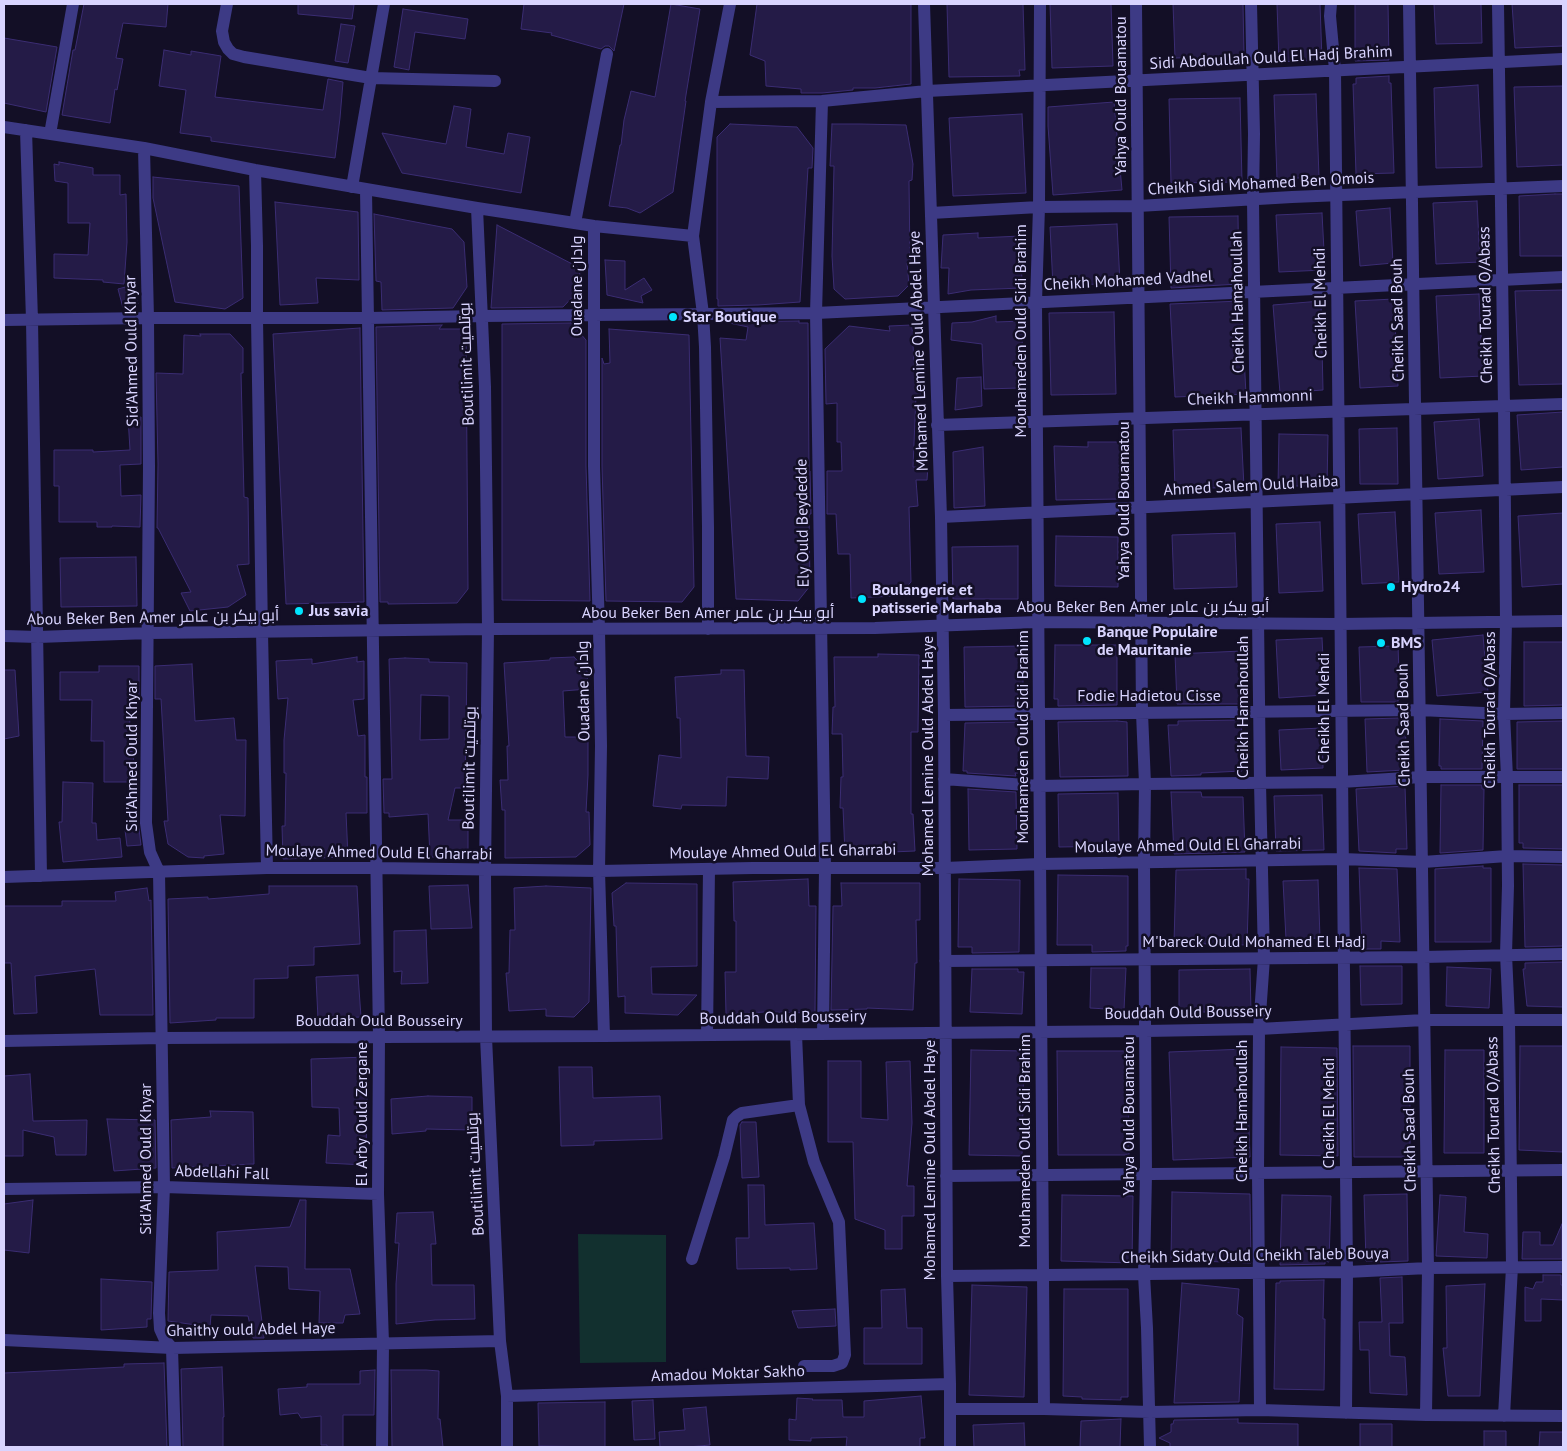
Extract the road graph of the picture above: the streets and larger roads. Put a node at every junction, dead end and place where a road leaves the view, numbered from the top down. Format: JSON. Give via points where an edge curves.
{"nodes":[{"id":1,"x":73,"y":4,"type":"edge"},
{"id":2,"x":227,"y":4,"type":"edge"},
{"id":3,"x":384,"y":4,"type":"edge"},
{"id":4,"x":730,"y":4,"type":"edge"},
{"id":5,"x":924,"y":4,"type":"edge"},
{"id":6,"x":1040,"y":4,"type":"edge"},
{"id":7,"x":1136,"y":4,"type":"edge"},
{"id":8,"x":1251,"y":4,"type":"edge"},
{"id":9,"x":1331,"y":4,"type":"edge"},
{"id":10,"x":1409,"y":4,"type":"edge"},
{"id":11,"x":1498,"y":4,"type":"edge"},
{"id":12,"x":607,"y":54,"type":"dead end"},
{"id":13,"x":1563,"y":59,"type":"edge"},
{"id":14,"x":1499,"y":63,"type":"junction"},
{"id":15,"x":1410,"y":67,"type":"junction"},
{"id":16,"x":1335,"y":70,"type":"junction"},
{"id":17,"x":1252,"y":75,"type":"junction"},
{"id":18,"x":371,"y":78,"type":"junction"},
{"id":19,"x":1137,"y":80,"type":"junction"},
{"id":20,"x":495,"y":82,"type":"dead end"},
{"id":21,"x":1040,"y":86,"type":"junction"},
{"id":22,"x":927,"y":91,"type":"junction"},
{"id":23,"x":822,"y":101,"type":"junction"},
{"id":24,"x":711,"y":102,"type":"junction"},
{"id":25,"x":4,"y":127,"type":"edge"},
{"id":26,"x":26,"y":130,"type":"junction"},
{"id":27,"x":50,"y":134,"type":"junction"},
{"id":28,"x":144,"y":148,"type":"junction"},
{"id":29,"x":255,"y":170,"type":"junction"},
{"id":30,"x":1563,"y":186,"type":"edge"},
{"id":31,"x":352,"y":187,"type":"junction"},
{"id":32,"x":1500,"y":188,"type":"junction"},
{"id":33,"x":366,"y":190,"type":"junction"},
{"id":34,"x":1412,"y":192,"type":"junction"},
{"id":35,"x":1336,"y":196,"type":"junction"},
{"id":36,"x":1253,"y":200,"type":"junction"},
{"id":37,"x":1138,"y":206,"type":"junction"},
{"id":38,"x":1039,"y":207,"type":"junction"},
{"id":39,"x":477,"y":208,"type":"junction"},
{"id":40,"x":931,"y":213,"type":"junction"},
{"id":41,"x":575,"y":223,"type":"junction"},
{"id":42,"x":594,"y":226,"type":"junction"},
{"id":43,"x":693,"y":236,"type":"junction"},
{"id":44,"x":1563,"y":276,"type":"edge"},
{"id":45,"x":1502,"y":280,"type":"junction"},
{"id":46,"x":1414,"y":284,"type":"junction"},
{"id":47,"x":1337,"y":288,"type":"junction"},
{"id":48,"x":1254,"y":292,"type":"junction"},
{"id":49,"x":1139,"y":297,"type":"junction"},
{"id":50,"x":1036,"y":302,"type":"junction"},
{"id":51,"x":934,"y":307,"type":"junction"},
{"id":52,"x":816,"y":313,"type":"junction"},
{"id":53,"x":703,"y":314,"type":"junction"},
{"id":54,"x":593,"y":315,"type":"junction"},
{"id":55,"x":481,"y":316,"type":"junction"},
{"id":56,"x":148,"y":318,"type":"junction"},
{"id":57,"x":369,"y":318,"type":"junction"},
{"id":58,"x":257,"y":319,"type":"junction"},
{"id":59,"x":4,"y":320,"type":"edge"},
{"id":60,"x":32,"y":320,"type":"junction"},
{"id":61,"x":1563,"y":404,"type":"edge"},
{"id":62,"x":1504,"y":406,"type":"junction"},
{"id":63,"x":1416,"y":409,"type":"junction"},
{"id":64,"x":1338,"y":411,"type":"junction"},
{"id":65,"x":1256,"y":414,"type":"junction"},
{"id":66,"x":1140,"y":418,"type":"junction"},
{"id":67,"x":1037,"y":422,"type":"junction"},
{"id":68,"x":937,"y":425,"type":"junction"},
{"id":69,"x":1563,"y":487,"type":"edge"},
{"id":70,"x":1504,"y":490,"type":"junction"},
{"id":71,"x":1416,"y":494,"type":"junction"},
{"id":72,"x":1339,"y":498,"type":"junction"},
{"id":73,"x":1257,"y":502,"type":"junction"},
{"id":74,"x":1141,"y":507,"type":"junction"},
{"id":75,"x":1038,"y":512,"type":"junction"},
{"id":76,"x":941,"y":517,"type":"junction"},
{"id":77,"x":1563,"y":621,"type":"edge"},
{"id":78,"x":1038,"y":622,"type":"junction"},
{"id":79,"x":1506,"y":622,"type":"junction"},
{"id":80,"x":1259,"y":623,"type":"junction"},
{"id":81,"x":1418,"y":623,"type":"junction"},
{"id":82,"x":1142,"y":624,"type":"junction"},
{"id":83,"x":1340,"y":624,"type":"junction"},
{"id":84,"x":943,"y":625,"type":"junction"},
{"id":85,"x":488,"y":629,"type":"junction"},
{"id":86,"x":820,"y":629,"type":"junction"},
{"id":87,"x":372,"y":630,"type":"junction"},
{"id":88,"x":599,"y":630,"type":"junction"},
{"id":89,"x":708,"y":630,"type":"junction"},
{"id":90,"x":262,"y":632,"type":"junction"},
{"id":91,"x":148,"y":633,"type":"junction"},
{"id":92,"x":4,"y":636,"type":"edge"},
{"id":93,"x":38,"y":637,"type":"junction"},
{"id":94,"x":1420,"y":710,"type":"junction"},
{"id":95,"x":1341,"y":711,"type":"junction"},
{"id":96,"x":1260,"y":712,"type":"junction"},
{"id":97,"x":1039,"y":713,"type":"junction"},
{"id":98,"x":1142,"y":713,"type":"junction"},
{"id":99,"x":1563,"y":713,"type":"edge"},
{"id":100,"x":1504,"y":714,"type":"junction"},
{"id":101,"x":944,"y":715,"type":"junction"},
{"id":102,"x":1421,"y":777,"type":"junction"},
{"id":103,"x":1507,"y":777,"type":"junction"},
{"id":104,"x":1563,"y":777,"type":"edge"},
{"id":105,"x":944,"y":779,"type":"junction"},
{"id":106,"x":1341,"y":782,"type":"junction"},
{"id":107,"x":1260,"y":783,"type":"junction"},
{"id":108,"x":1145,"y":784,"type":"junction"},
{"id":109,"x":1039,"y":786,"type":"junction"},
{"id":110,"x":1507,"y":856,"type":"junction"},
{"id":111,"x":1563,"y":857,"type":"edge"},
{"id":112,"x":1342,"y":859,"type":"junction"},
{"id":113,"x":1262,"y":861,"type":"junction"},
{"id":114,"x":1423,"y":862,"type":"junction"},
{"id":115,"x":1144,"y":863,"type":"junction"},
{"id":116,"x":1040,"y":864,"type":"junction"},
{"id":117,"x":825,"y":867,"type":"junction"},
{"id":118,"x":267,"y":868,"type":"junction"},
{"id":119,"x":375,"y":868,"type":"junction"},
{"id":120,"x":945,"y":868,"type":"junction"},
{"id":121,"x":709,"y":869,"type":"junction"},
{"id":122,"x":486,"y":870,"type":"junction"},
{"id":123,"x":599,"y":871,"type":"junction"},
{"id":124,"x":158,"y":872,"type":"junction"},
{"id":125,"x":41,"y":876,"type":"junction"},
{"id":126,"x":4,"y":877,"type":"edge"},
{"id":127,"x":1506,"y":954,"type":"junction"},
{"id":128,"x":1563,"y":954,"type":"edge"},
{"id":129,"x":1423,"y":957,"type":"junction"},
{"id":130,"x":1264,"y":958,"type":"junction"},
{"id":131,"x":1343,"y":958,"type":"junction"},
{"id":132,"x":1041,"y":959,"type":"junction"},
{"id":133,"x":1144,"y":959,"type":"junction"},
{"id":134,"x":945,"y":961,"type":"junction"},
{"id":135,"x":1424,"y":1020,"type":"junction"},
{"id":136,"x":1509,"y":1020,"type":"junction"},
{"id":137,"x":1563,"y":1020,"type":"edge"},
{"id":138,"x":1344,"y":1025,"type":"junction"},
{"id":139,"x":1259,"y":1029,"type":"junction"},
{"id":140,"x":1145,"y":1031,"type":"junction"},
{"id":141,"x":1041,"y":1032,"type":"junction"},
{"id":142,"x":946,"y":1033,"type":"junction"},
{"id":143,"x":796,"y":1034,"type":"junction"},
{"id":144,"x":824,"y":1034,"type":"junction"},
{"id":145,"x":707,"y":1035,"type":"junction"},
{"id":146,"x":604,"y":1036,"type":"junction"},
{"id":147,"x":378,"y":1037,"type":"junction"},
{"id":148,"x":486,"y":1037,"type":"junction"},
{"id":149,"x":162,"y":1038,"type":"junction"},
{"id":150,"x":4,"y":1041,"type":"edge"},
{"id":151,"x":799,"y":1105,"type":"junction"},
{"id":152,"x":1511,"y":1170,"type":"junction"},
{"id":153,"x":1563,"y":1170,"type":"edge"},
{"id":154,"x":1426,"y":1171,"type":"junction"},
{"id":155,"x":1345,"y":1172,"type":"junction"},
{"id":156,"x":1258,"y":1173,"type":"junction"},
{"id":157,"x":1043,"y":1174,"type":"junction"},
{"id":158,"x":1146,"y":1174,"type":"junction"},
{"id":159,"x":946,"y":1176,"type":"junction"},
{"id":160,"x":164,"y":1187,"type":"junction"},
{"id":161,"x":4,"y":1189,"type":"edge"},
{"id":162,"x":378,"y":1194,"type":"junction"},
{"id":163,"x":692,"y":1259,"type":"dead end"},
{"id":164,"x":1563,"y":1267,"type":"edge"},
{"id":165,"x":1428,"y":1268,"type":"junction"},
{"id":166,"x":1512,"y":1268,"type":"junction"},
{"id":167,"x":1259,"y":1272,"type":"junction"},
{"id":168,"x":1346,"y":1272,"type":"junction"},
{"id":169,"x":1042,"y":1275,"type":"junction"},
{"id":170,"x":1144,"y":1275,"type":"junction"},
{"id":171,"x":947,"y":1276,"type":"junction"},
{"id":172,"x":4,"y":1340,"type":"edge"},
{"id":173,"x":500,"y":1341,"type":"junction"},
{"id":174,"x":383,"y":1343,"type":"junction"},
{"id":175,"x":172,"y":1348,"type":"junction"},
{"id":176,"x":804,"y":1366,"type":"dead end"},
{"id":177,"x":950,"y":1384,"type":"junction"},
{"id":178,"x":507,"y":1396,"type":"junction"},
{"id":179,"x":951,"y":1409,"type":"junction"},
{"id":180,"x":1044,"y":1409,"type":"junction"},
{"id":181,"x":1260,"y":1410,"type":"junction"},
{"id":182,"x":1150,"y":1412,"type":"junction"},
{"id":183,"x":1346,"y":1412,"type":"junction"},
{"id":184,"x":1426,"y":1415,"type":"junction"},
{"id":185,"x":1504,"y":1416,"type":"junction"},
{"id":186,"x":1563,"y":1416,"type":"edge"},
{"id":187,"x":175,"y":1447,"type":"edge"},
{"id":188,"x":382,"y":1447,"type":"edge"},
{"id":189,"x":507,"y":1447,"type":"edge"},
{"id":190,"x":950,"y":1447,"type":"edge"},
{"id":191,"x":1150,"y":1447,"type":"edge"}],
"edges":[{"from":1,"to":27,"type":"street"},
{"from":2,"to":18,"type":"street","via":[[222,31],[224,42],[233,54]]},
{"from":3,"to":18,"type":"street"},
{"from":4,"to":24,"type":"street"},
{"from":5,"to":22,"type":"street","name":"Mohamed Lemine Ould Abdel Haye"},
{"from":6,"to":21,"type":"street","name":"Mouhameden Ould Sidi Brahim"},
{"from":7,"to":19,"type":"street","name":"Yahya Ould Bouamatou"},
{"from":8,"to":17,"type":"street","name":"Cheikh Hamahoullah"},
{"from":9,"to":16,"type":"street","name":"Cheikh El Mehdi"},
{"from":10,"to":15,"type":"street","name":"Cheikh Saad Bouh"},
{"from":11,"to":14,"type":"street","name":"Cheikh Tourad O/Abass"},
{"from":12,"to":41,"type":"street"},
{"from":13,"to":14,"type":"street","name":"Sidi Abdoullah Ould El Hadj Brahim"},
{"from":14,"to":15,"type":"street","name":"Sidi Abdoullah Ould El Hadj Brahim"},
{"from":14,"to":32,"type":"street","name":"Cheikh Tourad O/Abass"},
{"from":15,"to":16,"type":"street","name":"Sidi Abdoullah Ould El Hadj Brahim"},
{"from":15,"to":34,"type":"street","name":"Cheikh Saad Bouh"},
{"from":16,"to":17,"type":"street","name":"Sidi Abdoullah Ould El Hadj Brahim"},
{"from":16,"to":35,"type":"street","name":"Cheikh El Mehdi"},
{"from":17,"to":19,"type":"street","name":"Sidi Abdoullah Ould El Hadj Brahim"},
{"from":17,"to":36,"type":"street","name":"Cheikh Hamahoullah"},
{"from":18,"to":20,"type":"street"},
{"from":18,"to":31,"type":"street"},
{"from":19,"to":21,"type":"street","name":"Sidi Abdoullah Ould El Hadj Brahim"},
{"from":19,"to":37,"type":"street","name":"Yahya Ould Bouamatou"},
{"from":21,"to":22,"type":"street","name":"Sidi Abdoullah Ould El Hadj Brahim"},
{"from":21,"to":38,"type":"street","name":"Mouhameden Ould Sidi Brahim"},
{"from":22,"to":23,"type":"street","name":"Sidi Abdoullah Ould El Hadj Brahim"},
{"from":22,"to":40,"type":"street","name":"Mohamed Lemine Ould Abdel Haye"},
{"from":23,"to":24,"type":"street","name":"Sidi Abdoullah Ould El Hadj Brahim"},
{"from":23,"to":52,"type":"street","name":"Ely Ould Beydedde"},
{"from":24,"to":43,"type":"street"},
{"from":25,"to":26,"type":"street"},
{"from":26,"to":27,"type":"street"},
{"from":26,"to":60,"type":"street"},
{"from":27,"to":28,"type":"street"},
{"from":28,"to":29,"type":"street"},
{"from":28,"to":56,"type":"street","name":"Sid'Ahmed Ould Khyar"},
{"from":29,"to":31,"type":"street"},
{"from":29,"to":58,"type":"street"},
{"from":30,"to":32,"type":"street","name":"Cheikh Sidi Mohamed Ben Omois"},
{"from":31,"to":33,"type":"street"},
{"from":32,"to":34,"type":"street","name":"Cheikh Sidi Mohamed Ben Omois"},
{"from":32,"to":45,"type":"street","name":"Cheikh Tourad O/Abass"},
{"from":33,"to":39,"type":"street"},
{"from":33,"to":57,"type":"street","name":"El Arby Ould Zergane"},
{"from":34,"to":35,"type":"street","name":"Cheikh Sidi Mohamed Ben Omois"},
{"from":34,"to":46,"type":"street","name":"Cheikh Saad Bouh"},
{"from":35,"to":36,"type":"street","name":"Cheikh Sidi Mohamed Ben Omois"},
{"from":35,"to":47,"type":"street","name":"Cheikh El Mehdi"},
{"from":36,"to":37,"type":"street","name":"Cheikh Sidi Mohamed Ben Omois"},
{"from":36,"to":48,"type":"street","name":"Cheikh Hamahoullah"},
{"from":37,"to":38,"type":"street","name":"Cheikh Sidi Mohamed Ben Omois"},
{"from":37,"to":49,"type":"street","name":"Yahya Ould Bouamatou"},
{"from":38,"to":40,"type":"street","name":"Cheikh Sidi Mohamed Ben Omois"},
{"from":38,"to":50,"type":"street","name":"Mouhameden Ould Sidi Brahim"},
{"from":39,"to":41,"type":"street"},
{"from":39,"to":55,"type":"street","name":"Boutilimit بوتلميت"},
{"from":40,"to":51,"type":"street","name":"Mohamed Lemine Ould Abdel Haye"},
{"from":41,"to":42,"type":"street"},
{"from":42,"to":43,"type":"street"},
{"from":42,"to":54,"type":"street","name":"Ouadane وادان"},
{"from":43,"to":53,"type":"street"},
{"from":44,"to":45,"type":"street","name":"Cheikh Mohamed Vadhel"},
{"from":45,"to":46,"type":"street","name":"Cheikh Mohamed Vadhel"},
{"from":45,"to":62,"type":"street","name":"Cheikh Tourad O/Abass"},
{"from":46,"to":47,"type":"street","name":"Cheikh Mohamed Vadhel"},
{"from":46,"to":63,"type":"street","name":"Cheikh Saad Bouh"},
{"from":47,"to":48,"type":"street","name":"Cheikh Mohamed Vadhel"},
{"from":47,"to":64,"type":"street","name":"Cheikh El Mehdi"},
{"from":48,"to":49,"type":"street","name":"Cheikh Mohamed Vadhel"},
{"from":48,"to":65,"type":"street","name":"Cheikh Hamahoullah"},
{"from":49,"to":50,"type":"street","name":"Cheikh Mohamed Vadhel"},
{"from":49,"to":66,"type":"street","name":"Yahya Ould Bouamatou"},
{"from":50,"to":51,"type":"street","name":"Cheikh Mohamed Vadhel"},
{"from":50,"to":67,"type":"street","name":"Mouhameden Ould Sidi Brahim"},
{"from":51,"to":52,"type":"street","name":"Cheikh Mohamed Vadhel"},
{"from":51,"to":68,"type":"street","name":"Mohamed Lemine Ould Abdel Haye"},
{"from":52,"to":53,"type":"street","name":"Cheikh Mohamed Vadhel"},
{"from":52,"to":86,"type":"street","name":"Ely Ould Beydedde"},
{"from":53,"to":54,"type":"street","name":"Cheikh Mohamed Vadhel"},
{"from":53,"to":89,"type":"street"},
{"from":54,"to":55,"type":"street","name":"Cheikh Mohamed Vadhel"},
{"from":54,"to":88,"type":"street","name":"Ouadane وادان"},
{"from":55,"to":57,"type":"street","name":"Cheikh Mohamed Vadhel"},
{"from":55,"to":85,"type":"street","name":"Boutilimit بوتلميت"},
{"from":56,"to":58,"type":"street","name":"Cheikh Mohamed Vadhel"},
{"from":56,"to":60,"type":"street","name":"Cheikh Mohamed Vadhel"},
{"from":56,"to":91,"type":"street","name":"Sid'Ahmed Ould Khyar"},
{"from":57,"to":58,"type":"street","name":"Cheikh Mohamed Vadhel"},
{"from":57,"to":87,"type":"street","name":"El Arby Ould Zergane"},
{"from":58,"to":90,"type":"street"},
{"from":59,"to":60,"type":"street","name":"Cheikh Mohamed Vadhel"},
{"from":60,"to":93,"type":"street"},
{"from":61,"to":62,"type":"street","name":"Cheikh Hammonni"},
{"from":62,"to":63,"type":"street","name":"Cheikh Hammonni"},
{"from":62,"to":70,"type":"street","name":"Cheikh Tourad O/Abass"},
{"from":63,"to":64,"type":"street","name":"Cheikh Hammonni"},
{"from":63,"to":71,"type":"street","name":"Cheikh Saad Bouh"},
{"from":64,"to":65,"type":"street","name":"Cheikh Hammonni"},
{"from":64,"to":72,"type":"street","name":"Cheikh El Mehdi"},
{"from":65,"to":66,"type":"street","name":"Cheikh Hammonni"},
{"from":65,"to":73,"type":"street","name":"Cheikh Hamahoullah"},
{"from":66,"to":67,"type":"street","name":"Cheikh Hammonni"},
{"from":66,"to":74,"type":"street","name":"Yahya Ould Bouamatou"},
{"from":67,"to":68,"type":"street","name":"Cheikh Hammonni"},
{"from":67,"to":75,"type":"street","name":"Mouhameden Ould Sidi Brahim"},
{"from":68,"to":76,"type":"street","name":"Mohamed Lemine Ould Abdel Haye"},
{"from":69,"to":70,"type":"street","name":"Ahmed Salem Ould Haiba"},
{"from":70,"to":71,"type":"street","name":"Ahmed Salem Ould Haiba"},
{"from":70,"to":79,"type":"street","name":"Cheikh Tourad O/Abass"},
{"from":71,"to":72,"type":"street","name":"Ahmed Salem Ould Haiba"},
{"from":71,"to":81,"type":"street","name":"Cheikh Saad Bouh"},
{"from":72,"to":73,"type":"street","name":"Ahmed Salem Ould Haiba"},
{"from":72,"to":83,"type":"street","name":"Cheikh El Mehdi"},
{"from":73,"to":74,"type":"street","name":"Ahmed Salem Ould Haiba"},
{"from":73,"to":80,"type":"street","name":"Cheikh Hamahoullah"},
{"from":74,"to":75,"type":"street","name":"Ahmed Salem Ould Haiba"},
{"from":74,"to":82,"type":"street","name":"Yahya Ould Bouamatou"},
{"from":75,"to":76,"type":"street","name":"Ahmed Salem Ould Haiba"},
{"from":75,"to":78,"type":"street","name":"Mouhameden Ould Sidi Brahim"},
{"from":76,"to":84,"type":"street","name":"Mohamed Lemine Ould Abdel Haye"},
{"from":77,"to":79,"type":"street","name":"Abou Beker Ben Amer أبو بيكر بن عامر"},
{"from":78,"to":82,"type":"street","name":"Abou Beker Ben Amer أبو بيكر بن عامر"},
{"from":78,"to":84,"type":"street","name":"Abou Beker Ben Amer أبو بيكر بن عامر"},
{"from":78,"to":97,"type":"street","name":"Mouhameden Ould Sidi Brahim"},
{"from":79,"to":81,"type":"street","name":"Abou Beker Ben Amer أبو بيكر بن عامر"},
{"from":79,"to":100,"type":"street","name":"Cheikh Tourad O/Abass"},
{"from":80,"to":82,"type":"street","name":"Abou Beker Ben Amer أبو بيكر بن عامر"},
{"from":80,"to":83,"type":"street","name":"Abou Beker Ben Amer أبو بيكر بن عامر"},
{"from":80,"to":96,"type":"street","name":"Cheikh Hamahoullah"},
{"from":81,"to":83,"type":"street","name":"Abou Beker Ben Amer أبو بيكر بن عامر"},
{"from":81,"to":94,"type":"street","name":"Cheikh Saad Bouh"},
{"from":82,"to":98,"type":"street","name":"Yahya Ould Bouamatou"},
{"from":83,"to":95,"type":"street","name":"Cheikh El Mehdi"},
{"from":84,"to":86,"type":"street","name":"Abou Beker Ben Amer أبو بيكر بن عامر"},
{"from":84,"to":101,"type":"street","name":"Mohamed Lemine Ould Abdel Haye"},
{"from":85,"to":87,"type":"street","name":"Abou Beker Ben Amer أبو بيكر بن عامر"},
{"from":85,"to":88,"type":"street","name":"Abou Beker Ben Amer أبو بيكر بن عامر"},
{"from":85,"to":122,"type":"street","name":"Boutilimit بوتلميت"},
{"from":86,"to":89,"type":"street","name":"Abou Beker Ben Amer أبو بيكر بن عامر"},
{"from":86,"to":117,"type":"street","name":"Ely Ould Beydedde"},
{"from":87,"to":90,"type":"street","name":"Abou Beker Ben Amer أبو بيكر بن عامر"},
{"from":87,"to":119,"type":"street","name":"El Arby Ould Zergane"},
{"from":88,"to":89,"type":"street","name":"Abou Beker Ben Amer أبو بيكر بن عامر"},
{"from":88,"to":123,"type":"street","name":"Ouadane وادان"},
{"from":90,"to":91,"type":"street","name":"Abou Beker Ben Amer أبو بيكر بن عامر"},
{"from":90,"to":118,"type":"street"},
{"from":91,"to":93,"type":"street","name":"Abou Beker Ben Amer أبو بيكر بن عامر"},
{"from":91,"to":124,"type":"street","name":"Sid'Ahmed Ould Khyar","via":[[146,823],[150,852]]},
{"from":92,"to":93,"type":"street","name":"Abou Beker Ben Amer أبو بيكر بن عامر"},
{"from":93,"to":125,"type":"street"},
{"from":94,"to":95,"type":"street","name":"Fodie Hadietou Cisse"},
{"from":94,"to":100,"type":"street","name":"Fodie Hadietou Cisse"},
{"from":94,"to":102,"type":"street","name":"Cheikh Saad Bouh"},
{"from":95,"to":96,"type":"street","name":"Fodie Hadietou Cisse"},
{"from":95,"to":106,"type":"street","name":"Cheikh El Mehdi"},
{"from":96,"to":98,"type":"street","name":"Fodie Hadietou Cisse"},
{"from":96,"to":107,"type":"street","name":"Cheikh Hamahoullah"},
{"from":97,"to":98,"type":"street","name":"Fodie Hadietou Cisse"},
{"from":97,"to":101,"type":"street","name":"Fodie Hadietou Cisse"},
{"from":97,"to":109,"type":"street","name":"Mouhameden Ould Sidi Brahim"},
{"from":98,"to":108,"type":"street","name":"Yahya Ould Bouamatou"},
{"from":99,"to":100,"type":"street","name":"Fodie Hadietou Cisse"},
{"from":100,"to":103,"type":"street","name":"Cheikh Tourad O/Abass"},
{"from":101,"to":105,"type":"street","name":"Mohamed Lemine Ould Abdel Haye"},
{"from":102,"to":103,"type":"street"},
{"from":102,"to":106,"type":"street"},
{"from":102,"to":114,"type":"street","name":"Cheikh Saad Bouh"},
{"from":103,"to":104,"type":"street"},
{"from":103,"to":110,"type":"street","name":"Cheikh Tourad O/Abass"},
{"from":105,"to":109,"type":"street"},
{"from":105,"to":120,"type":"street","name":"Mohamed Lemine Ould Abdel Haye"},
{"from":106,"to":107,"type":"street"},
{"from":106,"to":112,"type":"street","name":"Cheikh El Mehdi"},
{"from":107,"to":108,"type":"street"},
{"from":107,"to":113,"type":"street","name":"Cheikh Hamahoullah"},
{"from":108,"to":109,"type":"street"},
{"from":108,"to":115,"type":"street","name":"Yahya Ould Bouamatou"},
{"from":109,"to":116,"type":"street","name":"Mouhameden Ould Sidi Brahim"},
{"from":110,"to":111,"type":"street","name":"Moulaye Ahmed Ould El Gharrabi"},
{"from":110,"to":114,"type":"street","name":"Moulaye Ahmed Ould El Gharrabi"},
{"from":110,"to":127,"type":"street","name":"Cheikh Tourad O/Abass"},
{"from":112,"to":113,"type":"street","name":"Moulaye Ahmed Ould El Gharrabi"},
{"from":112,"to":114,"type":"street","name":"Moulaye Ahmed Ould El Gharrabi"},
{"from":112,"to":131,"type":"street","name":"Cheikh El Mehdi"},
{"from":113,"to":115,"type":"street","name":"Moulaye Ahmed Ould El Gharrabi"},
{"from":113,"to":130,"type":"street","name":"Cheikh Hamahoullah"},
{"from":114,"to":129,"type":"street","name":"Cheikh Saad Bouh"},
{"from":115,"to":116,"type":"street","name":"Moulaye Ahmed Ould El Gharrabi"},
{"from":115,"to":133,"type":"street","name":"Yahya Ould Bouamatou"},
{"from":116,"to":120,"type":"street","name":"Moulaye Ahmed Ould El Gharrabi"},
{"from":116,"to":132,"type":"street","name":"Mouhameden Ould Sidi Brahim"},
{"from":117,"to":120,"type":"street","name":"Moulaye Ahmed Ould El Gharrabi"},
{"from":117,"to":121,"type":"street","name":"Moulaye Ahmed Ould El Gharrabi"},
{"from":117,"to":144,"type":"street","name":"Ely Ould Beydedde"},
{"from":118,"to":119,"type":"street","name":"Moulaye Ahmed Ould El Gharrabi"},
{"from":118,"to":124,"type":"street","name":"Moulaye Ahmed Ould El Gharrabi"},
{"from":119,"to":122,"type":"street","name":"Moulaye Ahmed Ould El Gharrabi"},
{"from":119,"to":147,"type":"street","name":"El Arby Ould Zergane"},
{"from":120,"to":134,"type":"street","name":"Mohamed Lemine Ould Abdel Haye"},
{"from":121,"to":123,"type":"street","name":"Moulaye Ahmed Ould El Gharrabi"},
{"from":121,"to":145,"type":"street"},
{"from":122,"to":123,"type":"street","name":"Moulaye Ahmed Ould El Gharrabi"},
{"from":122,"to":148,"type":"street","name":"Boutilimit بوتلميت"},
{"from":123,"to":146,"type":"street","name":"Ouadane وادان"},
{"from":124,"to":125,"type":"street","name":"Moulaye Ahmed Ould El Gharrabi"},
{"from":124,"to":149,"type":"street","name":"Sid'Ahmed Ould Khyar"},
{"from":125,"to":126,"type":"street","name":"Moulaye Ahmed Ould El Gharrabi"},
{"from":127,"to":128,"type":"street","name":"M'bareck Ould Mohamed El Hadj"},
{"from":127,"to":129,"type":"street","name":"M'bareck Ould Mohamed El Hadj"},
{"from":127,"to":136,"type":"street","name":"Cheikh Tourad O/Abass"},
{"from":129,"to":131,"type":"street","name":"M'bareck Ould Mohamed El Hadj"},
{"from":129,"to":135,"type":"street","name":"Cheikh Saad Bouh"},
{"from":130,"to":131,"type":"street","name":"M'bareck Ould Mohamed El Hadj"},
{"from":130,"to":133,"type":"street","name":"M'bareck Ould Mohamed El Hadj"},
{"from":130,"to":139,"type":"street","name":"Cheikh Hamahoullah"},
{"from":131,"to":138,"type":"street","name":"Cheikh El Mehdi"},
{"from":132,"to":133,"type":"street","name":"M'bareck Ould Mohamed El Hadj"},
{"from":132,"to":134,"type":"street","name":"M'bareck Ould Mohamed El Hadj"},
{"from":132,"to":141,"type":"street","name":"Mouhameden Ould Sidi Brahim"},
{"from":133,"to":140,"type":"street","name":"Yahya Ould Bouamatou"},
{"from":134,"to":142,"type":"street","name":"Mohamed Lemine Ould Abdel Haye"},
{"from":135,"to":136,"type":"street","name":"Bouddah Ould Bousseiry"},
{"from":135,"to":138,"type":"street","name":"Bouddah Ould Bousseiry"},
{"from":135,"to":154,"type":"street","name":"Cheikh Saad Bouh"},
{"from":136,"to":137,"type":"street","name":"Bouddah Ould Bousseiry"},
{"from":136,"to":152,"type":"street","name":"Cheikh Tourad O/Abass"},
{"from":138,"to":139,"type":"street","name":"Bouddah Ould Bousseiry"},
{"from":138,"to":155,"type":"street","name":"Cheikh El Mehdi"},
{"from":139,"to":140,"type":"street","name":"Bouddah Ould Bousseiry"},
{"from":139,"to":156,"type":"street","name":"Cheikh Hamahoullah"},
{"from":140,"to":141,"type":"street","name":"Bouddah Ould Bousseiry"},
{"from":140,"to":158,"type":"street","name":"Yahya Ould Bouamatou"},
{"from":141,"to":142,"type":"street","name":"Bouddah Ould Bousseiry"},
{"from":141,"to":157,"type":"street","name":"Mouhameden Ould Sidi Brahim"},
{"from":142,"to":144,"type":"street","name":"Bouddah Ould Bousseiry"},
{"from":142,"to":159,"type":"street","name":"Mohamed Lemine Ould Abdel Haye"},
{"from":143,"to":144,"type":"street","name":"Bouddah Ould Bousseiry"},
{"from":143,"to":145,"type":"street","name":"Bouddah Ould Bousseiry"},
{"from":143,"to":151,"type":"street"},
{"from":145,"to":146,"type":"street","name":"Bouddah Ould Bousseiry"},
{"from":146,"to":148,"type":"street","name":"Bouddah Ould Bousseiry"},
{"from":147,"to":148,"type":"street","name":"Bouddah Ould Bousseiry"},
{"from":147,"to":149,"type":"street","name":"Bouddah Ould Bousseiry"},
{"from":147,"to":162,"type":"street","name":"El Arby Ould Zergane"},
{"from":148,"to":173,"type":"street","name":"Boutilimit بوتلميت"},
{"from":149,"to":150,"type":"street","name":"Bouddah Ould Bousseiry"},
{"from":149,"to":160,"type":"street","name":"Sid'Ahmed Ould Khyar"},
{"from":151,"to":163,"type":"street","via":[[742,1113],[733,1120]]},
{"from":151,"to":176,"type":"street","via":[[814,1162],[839,1222],[845,1355],[842,1363],[833,1366]]},
{"from":152,"to":153,"type":"street"},
{"from":152,"to":154,"type":"street"},
{"from":152,"to":166,"type":"street","name":"Cheikh Tourad O/Abass"},
{"from":154,"to":155,"type":"street"},
{"from":154,"to":165,"type":"street","name":"Cheikh Saad Bouh"},
{"from":155,"to":156,"type":"street"},
{"from":155,"to":168,"type":"street","name":"Cheikh El Mehdi"},
{"from":156,"to":158,"type":"street"},
{"from":156,"to":167,"type":"street","name":"Cheikh Hamahoullah"},
{"from":157,"to":158,"type":"street"},
{"from":157,"to":159,"type":"street"},
{"from":157,"to":169,"type":"street","name":"Mouhameden Ould Sidi Brahim"},
{"from":158,"to":170,"type":"street","name":"Yahya Ould Bouamatou"},
{"from":159,"to":171,"type":"street","name":"Mohamed Lemine Ould Abdel Haye"},
{"from":160,"to":161,"type":"street","name":"Abdellahi Fall"},
{"from":160,"to":162,"type":"street","name":"Abdellahi Fall"},
{"from":160,"to":175,"type":"street","name":"Sid'Ahmed Ould Khyar","via":[[159,1313],[164,1340]]},
{"from":162,"to":174,"type":"street","name":"El Arby Ould Zergane"},
{"from":164,"to":166,"type":"street","name":"Cheikh Sidaty Ould Cheikh Taleb Bouya"},
{"from":165,"to":166,"type":"street","name":"Cheikh Sidaty Ould Cheikh Taleb Bouya"},
{"from":165,"to":168,"type":"street","name":"Cheikh Sidaty Ould Cheikh Taleb Bouya"},
{"from":165,"to":184,"type":"street","name":"Cheikh Saad Bouh"},
{"from":166,"to":185,"type":"street","name":"Cheikh Tourad O/Abass"},
{"from":167,"to":168,"type":"street","name":"Cheikh Sidaty Ould Cheikh Taleb Bouya"},
{"from":167,"to":170,"type":"street","name":"Cheikh Sidaty Ould Cheikh Taleb Bouya"},
{"from":167,"to":181,"type":"street","name":"Cheikh Hamahoullah"},
{"from":168,"to":183,"type":"street","name":"Cheikh El Mehdi"},
{"from":169,"to":170,"type":"street","name":"Cheikh Sidaty Ould Cheikh Taleb Bouya"},
{"from":169,"to":171,"type":"street","name":"Cheikh Sidaty Ould Cheikh Taleb Bouya"},
{"from":169,"to":180,"type":"street","name":"Mouhameden Ould Sidi Brahim"},
{"from":170,"to":182,"type":"street","name":"Yahya Ould Bouamatou"},
{"from":171,"to":177,"type":"street","name":"Mohamed Lemine Ould Abdel Haye"},
{"from":172,"to":175,"type":"street","name":"Ghaithy ould Abdel Haye"},
{"from":173,"to":174,"type":"street","name":"Ghaithy ould Abdel Haye"},
{"from":173,"to":178,"type":"street","name":"Boutilimit بوتلميت"},
{"from":174,"to":175,"type":"street","name":"Ghaithy ould Abdel Haye"},
{"from":174,"to":188,"type":"street","name":"El Arby Ould Zergane"},
{"from":175,"to":187,"type":"street","name":"Sid'Ahmed Ould Khyar"},
{"from":177,"to":178,"type":"street","name":"Amadou Moktar Sakho"},
{"from":177,"to":179,"type":"street","name":"Mohamed Lemine Ould Abdel Haye"},
{"from":178,"to":189,"type":"street","name":"Boutilimit بوتلميت"},
{"from":179,"to":180,"type":"street"},
{"from":179,"to":190,"type":"street","name":"Mohamed Lemine Ould Abdel Haye"},
{"from":180,"to":182,"type":"street"},
{"from":181,"to":182,"type":"street"},
{"from":181,"to":183,"type":"street"},
{"from":182,"to":191,"type":"street","name":"Yahya Ould Bouamatou"},
{"from":183,"to":184,"type":"street"},
{"from":184,"to":185,"type":"street"},
{"from":185,"to":186,"type":"street"}]}
